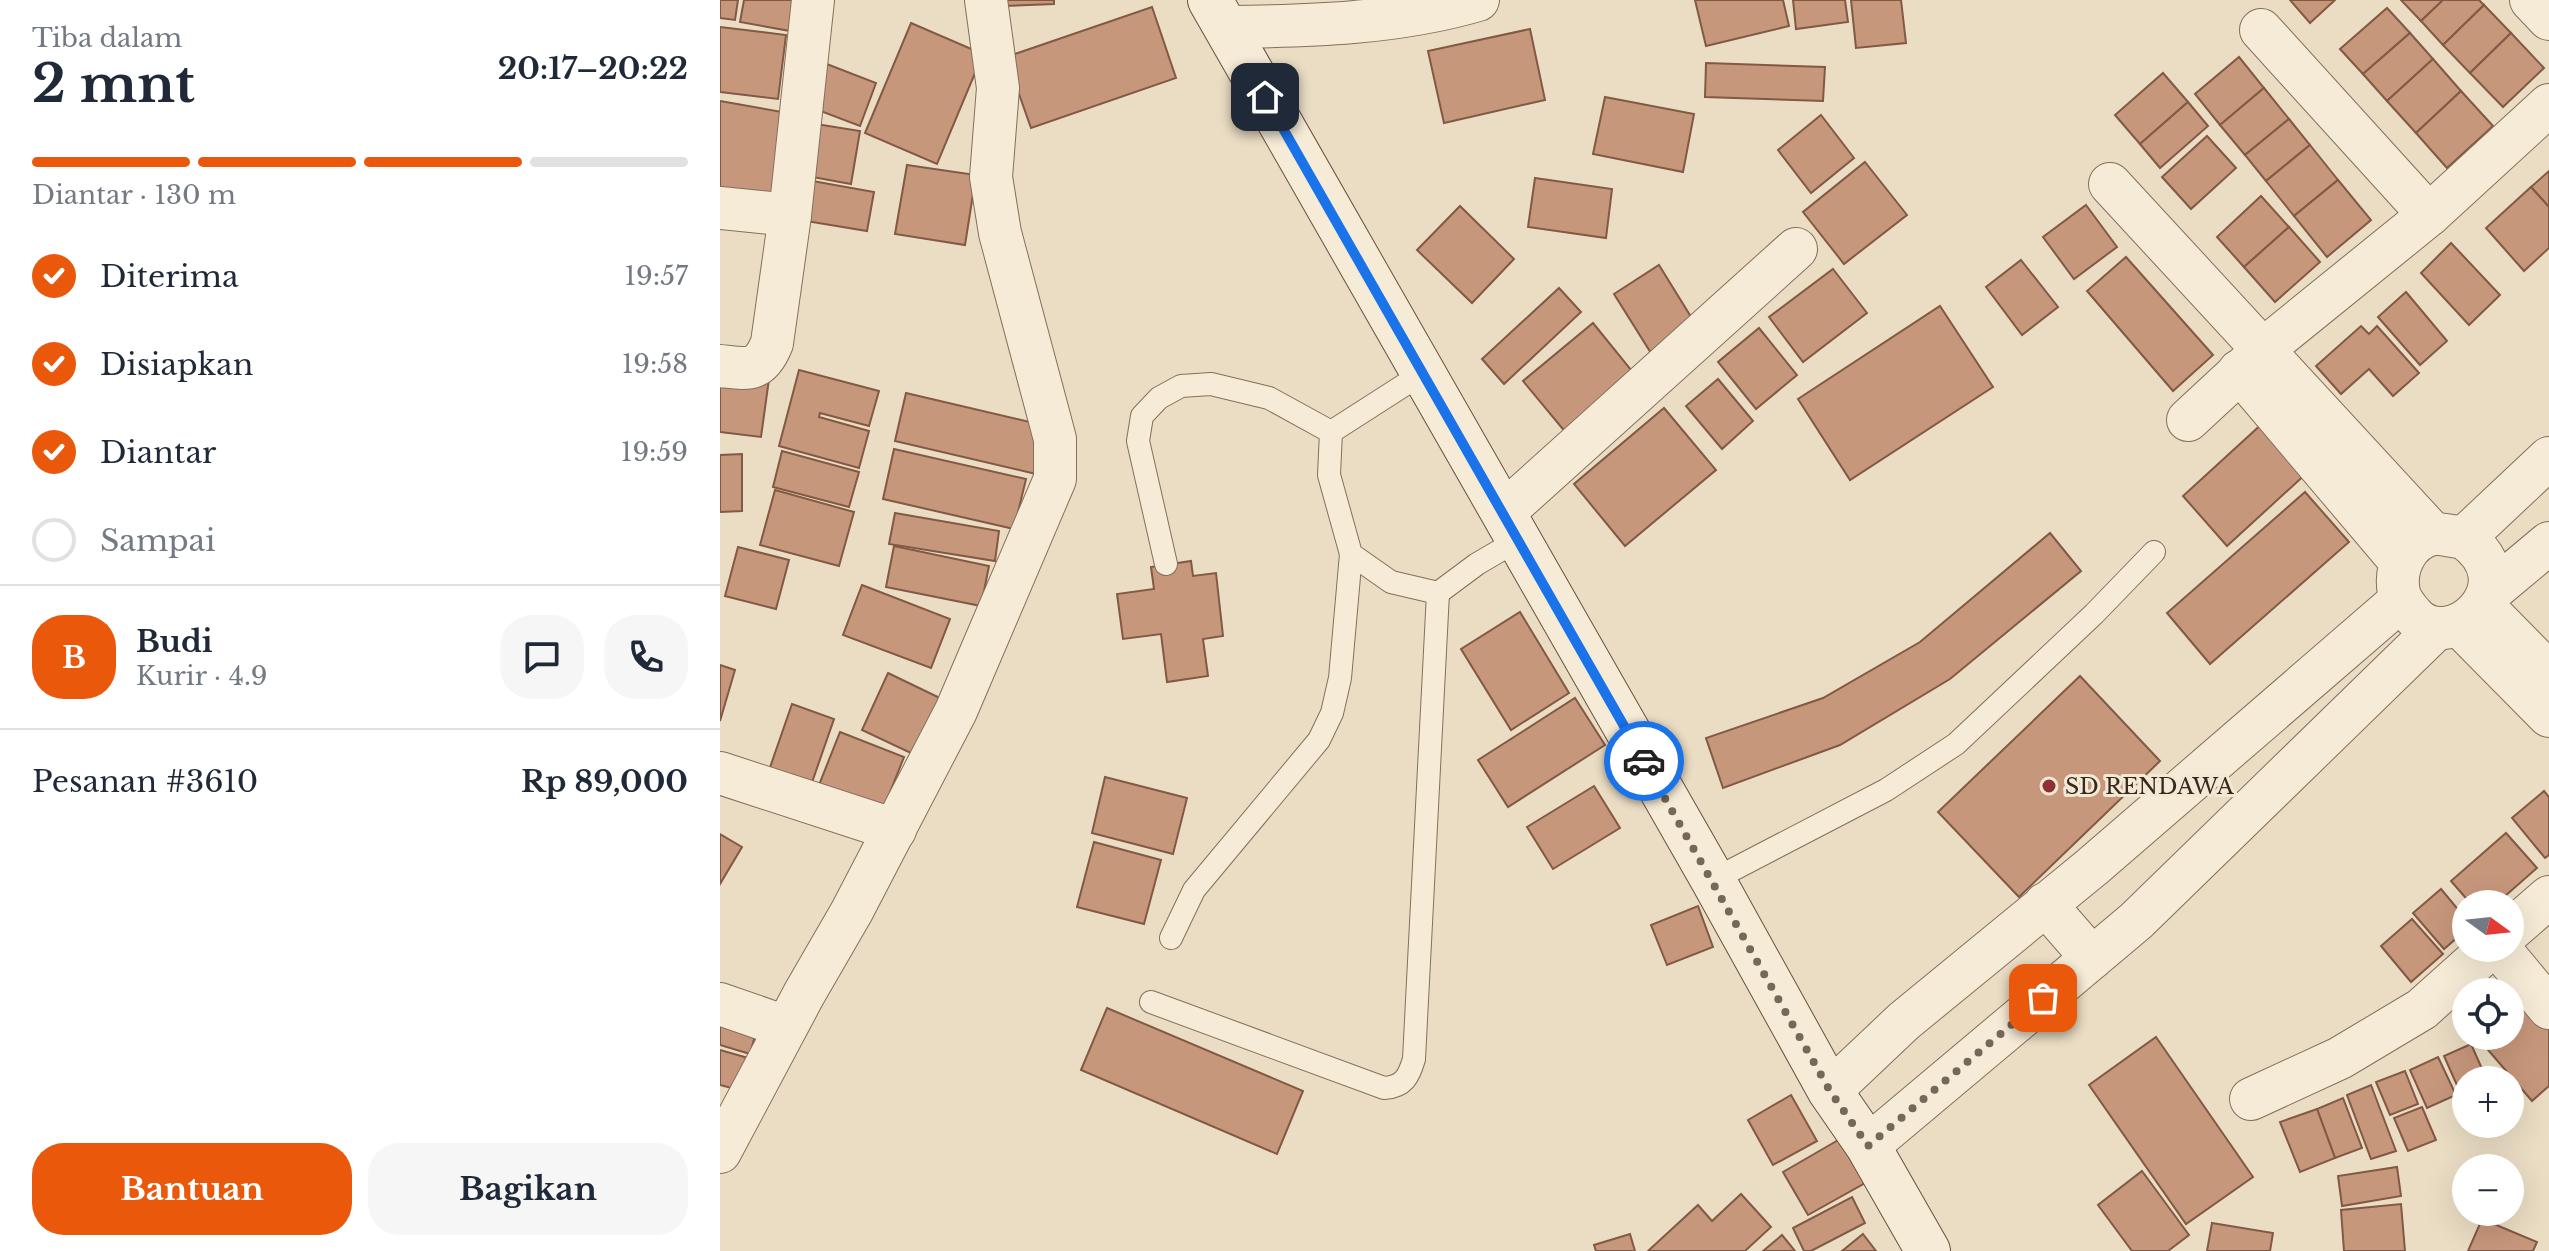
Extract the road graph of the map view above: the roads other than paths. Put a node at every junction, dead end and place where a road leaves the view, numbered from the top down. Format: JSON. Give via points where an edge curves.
{"nodes":[{"id":1,"x":813,"y":0,"type":"edge"},
{"id":2,"x":986,"y":0,"type":"edge"},
{"id":3,"x":1478,"y":0,"type":"edge"},
{"id":4,"x":2531,"y":0,"type":"edge"},
{"id":5,"x":1218,"y":14,"type":"edge"},
{"id":6,"x":2549,"y":19,"type":"edge"},
{"id":7,"x":2261,"y":30,"type":"dead end"},
{"id":8,"x":2549,"y":105,"type":"edge"},
{"id":9,"x":2110,"y":184,"type":"dead end"},
{"id":10,"x":720,"y":208,"type":"edge"},
{"id":11,"x":790,"y":215,"type":"junction"},
{"id":12,"x":2429,"y":215,"type":"junction"},
{"id":13,"x":1796,"y":249,"type":"dead end"},
{"id":14,"x":2251,"y":360,"type":"junction"},
{"id":15,"x":720,"y":366,"type":"edge"},
{"id":16,"x":1423,"y":373,"type":"junction"},
{"id":17,"x":2188,"y":420,"type":"dead end"},
{"id":18,"x":1331,"y":432,"type":"junction"},
{"id":19,"x":2549,"y":458,"type":"edge"},
{"id":20,"x":1511,"y":527,"type":"junction"},
{"id":21,"x":2448,"y":536,"type":"junction"},
{"id":22,"x":2549,"y":543,"type":"edge"},
{"id":23,"x":2154,"y":552,"type":"dead end"},
{"id":24,"x":1351,"y":554,"type":"junction"},
{"id":25,"x":1166,"y":564,"type":"dead end"},
{"id":26,"x":2400,"y":580,"type":"junction"},
{"id":27,"x":1438,"y":593,"type":"junction"},
{"id":28,"x":2467,"y":613,"type":"junction"},
{"id":29,"x":2549,"y":673,"type":"edge"},
{"id":30,"x":2549,"y":716,"type":"edge"},
{"id":31,"x":720,"y":773,"type":"edge"},
{"id":32,"x":895,"y":830,"type":"junction"},
{"id":33,"x":1713,"y":880,"type":"junction"},
{"id":34,"x":2549,"y":897,"type":"edge"},
{"id":35,"x":2045,"y":904,"type":"junction"},
{"id":36,"x":2524,"y":919,"type":"edge"},
{"id":37,"x":1171,"y":938,"type":"dead end"},
{"id":38,"x":2092,"y":958,"type":"junction"},
{"id":39,"x":2474,"y":962,"type":"edge"},
{"id":40,"x":2511,"y":962,"type":"edge"},
{"id":41,"x":1151,"y":1002,"type":"dead end"},
{"id":42,"x":720,"y":1004,"type":"edge"},
{"id":43,"x":2549,"y":1008,"type":"edge"},
{"id":44,"x":786,"y":1027,"type":"junction"},
{"id":45,"x":1830,"y":1091,"type":"junction"},
{"id":46,"x":2251,"y":1099,"type":"dead end"},
{"id":47,"x":1868,"y":1146,"type":"junction"},
{"id":48,"x":720,"y":1152,"type":"edge"},
{"id":49,"x":1928,"y":1251,"type":"edge"}],
"edges":[{"from":1,"to":11,"type":"street"},
{"from":2,"to":32,"type":"street","via":[[998,88],[991,177],[1000,233],[1055,439],[1055,479],[956,711]]},
{"from":3,"to":5,"type":"street","via":[[1388,19],[1315,26]]},
{"from":4,"to":6,"type":"street"},
{"from":5,"to":16,"type":"street"},
{"from":7,"to":12,"type":"street"},
{"from":8,"to":12,"type":"street"},
{"from":9,"to":14,"type":"street"},
{"from":10,"to":11,"type":"street"},
{"from":11,"to":15,"type":"street","via":[[772,343],[765,359],[747,369]]},
{"from":12,"to":14,"type":"street"},
{"from":13,"to":20,"type":"street"},
{"from":14,"to":17,"type":"street"},
{"from":14,"to":21,"type":"street"},
{"from":14,"to":26,"type":"street"},
{"from":16,"to":18,"type":"lane"},
{"from":16,"to":20,"type":"street"},
{"from":18,"to":24,"type":"lane","via":[[1329,475]]},
{"from":18,"to":25,"type":"lane","via":[[1269,398],[1211,384],[1181,386],[1159,398],[1142,416],[1138,441]]},
{"from":19,"to":21,"type":"street"},
{"from":20,"to":27,"type":"lane","via":[[1477,564]]},
{"from":20,"to":33,"type":"street"},
{"from":21,"to":26,"type":"street","via":[[2413,544]]},
{"from":21,"to":28,"type":"street","via":[[2477,548],[2491,578]]},
{"from":22,"to":28,"type":"street"},
{"from":23,"to":33,"type":"lane","via":[[1956,744],[1886,790]]},
{"from":24,"to":27,"type":"lane","via":[[1391,582]]},
{"from":24,"to":37,"type":"lane","via":[[1332,713],[1319,740],[1194,890]]},
{"from":26,"to":28,"type":"street","via":[[2415,619]]},
{"from":26,"to":35,"type":"street","via":[[2092,867]]},
{"from":27,"to":41,"type":"lane","via":[[1409,1078],[1384,1088]]},
{"from":28,"to":29,"type":"street"},
{"from":28,"to":30,"type":"street"},
{"from":28,"to":38,"type":"street"},
{"from":31,"to":32,"type":"street"},
{"from":32,"to":44,"type":"street"},
{"from":33,"to":45,"type":"street"},
{"from":34,"to":36,"type":"street"},
{"from":35,"to":38,"type":"street"},
{"from":35,"to":45,"type":"street","via":[[1904,1021]]},
{"from":38,"to":47,"type":"street"},
{"from":39,"to":46,"type":"street","via":[[2422,1009],[2340,1058]]},
{"from":40,"to":43,"type":"street"},
{"from":42,"to":44,"type":"street"},
{"from":44,"to":48,"type":"street"},
{"from":45,"to":47,"type":"street"},
{"from":47,"to":49,"type":"street"}]}
